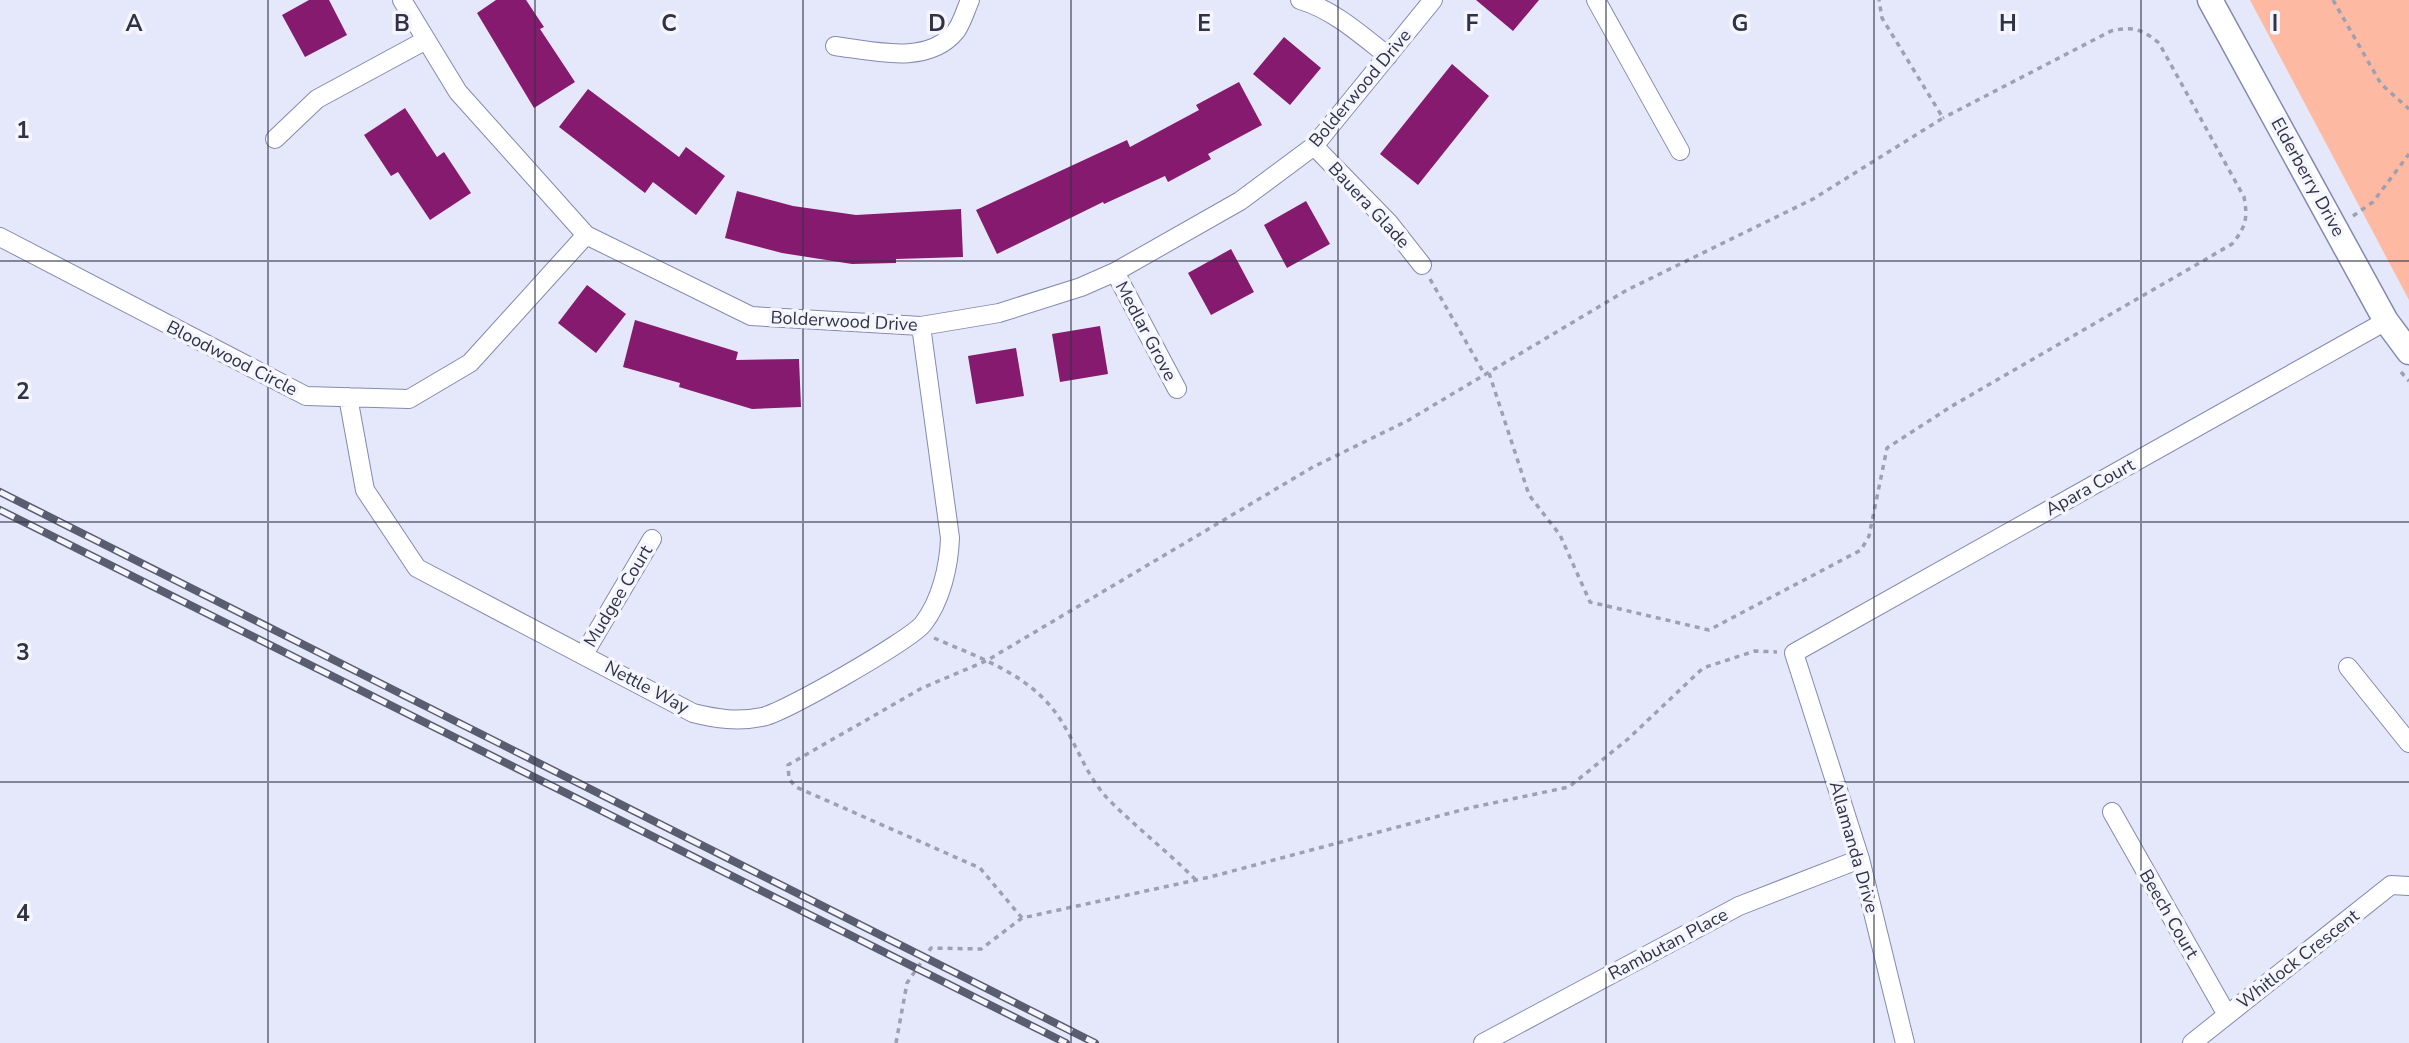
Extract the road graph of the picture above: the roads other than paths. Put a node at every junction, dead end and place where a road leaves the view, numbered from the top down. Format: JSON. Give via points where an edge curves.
{"nodes":[{"id":1,"x":402,"y":0,"type":"edge"},
{"id":2,"x":970,"y":0,"type":"edge"},
{"id":3,"x":1300,"y":0,"type":"edge"},
{"id":4,"x":1433,"y":0,"type":"edge"},
{"id":5,"x":1596,"y":0,"type":"edge"},
{"id":6,"x":2210,"y":0,"type":"edge"},
{"id":7,"x":426,"y":40,"type":"junction"},
{"id":8,"x":835,"y":46,"type":"dead end"},
{"id":9,"x":1388,"y":56,"type":"junction"},
{"id":10,"x":275,"y":139,"type":"dead end"},
{"id":11,"x":1314,"y":146,"type":"junction"},
{"id":12,"x":1679,"y":151,"type":"dead end"},
{"id":13,"x":586,"y":235,"type":"junction"},
{"id":14,"x":0,"y":237,"type":"edge"},
{"id":15,"x":1422,"y":265,"type":"road end"},
{"id":16,"x":1115,"y":272,"type":"junction"},
{"id":17,"x":2386,"y":321,"type":"junction"},
{"id":18,"x":921,"y":326,"type":"junction"},
{"id":19,"x":2409,"y":352,"type":"edge"},
{"id":20,"x":1177,"y":389,"type":"dead end"},
{"id":21,"x":348,"y":397,"type":"junction"},
{"id":22,"x":652,"y":539,"type":"dead end"},
{"id":23,"x":1794,"y":653,"type":"joint"},
{"id":24,"x":584,"y":654,"type":"junction"},
{"id":25,"x":2348,"y":667,"type":"dead end"},
{"id":26,"x":2409,"y":743,"type":"edge"},
{"id":27,"x":2112,"y":812,"type":"dead end"},
{"id":28,"x":1860,"y":859,"type":"junction"},
{"id":29,"x":2409,"y":886,"type":"edge"},
{"id":30,"x":2227,"y":1015,"type":"junction"},
{"id":31,"x":1483,"y":1043,"type":"edge"},
{"id":32,"x":1905,"y":1043,"type":"edge"},
{"id":33,"x":2192,"y":1043,"type":"edge"}],
"edges":[{"from":1,"to":7,"type":"street","name":"Bolderwood Drive"},
{"from":2,"to":8,"type":"street","via":[[957,30],[938,46],[920,53]]},
{"from":3,"to":9,"type":"street","via":[[1341,19]]},
{"from":4,"to":9,"type":"street","name":"Bolderwood Drive"},
{"from":5,"to":12,"type":"street"},
{"from":6,"to":17,"type":"street","name":"Elderberry Drive"},
{"from":7,"to":10,"type":"street","via":[[317,99]]},
{"from":7,"to":13,"type":"street","name":"Bolderwood Drive","via":[[457,92]]},
{"from":9,"to":11,"type":"street","name":"Bolderwood Drive"},
{"from":11,"to":15,"type":"street","name":"Bauera Glade","via":[[1389,223]]},
{"from":11,"to":16,"type":"street","name":"Bolderwood Drive","via":[[1240,201]]},
{"from":13,"to":18,"type":"street","name":"Bolderwood Drive","via":[[751,316]]},
{"from":13,"to":21,"type":"street","name":"Bloodwood Circle","via":[[470,363],[409,399]]},
{"from":14,"to":21,"type":"street","name":"Bloodwood Circle","via":[[306,396]]},
{"from":16,"to":18,"type":"street","name":"Bolderwood Drive","via":[[1020,307]]},
{"from":16,"to":20,"type":"street","name":"Medlar Grove"},
{"from":17,"to":19,"type":"street","name":"Elderberry Drive"},
{"from":17,"to":23,"type":"street","name":"Apara Court"},
{"from":18,"to":24,"type":"street","name":"Nettle Way","via":[[950,538],[937,599],[917,631],[788,708],[739,720],[693,713]]},
{"from":21,"to":24,"type":"street","name":"Nettle Way","via":[[365,490],[417,568]]},
{"from":22,"to":24,"type":"street","name":"Mudgee Court"},
{"from":23,"to":28,"type":"street","name":"Allamanda Drive"},
{"from":25,"to":26,"type":"street"},
{"from":27,"to":30,"type":"street","name":"Beech Court"},
{"from":28,"to":31,"type":"street","name":"Rambutan Place","via":[[1739,906]]},
{"from":28,"to":32,"type":"street","name":"Allamanda Drive"},
{"from":29,"to":30,"type":"street","name":"Whitlock Crescent","via":[[2391,885]]},
{"from":30,"to":33,"type":"street","name":"Whitlock Crescent"}]}
